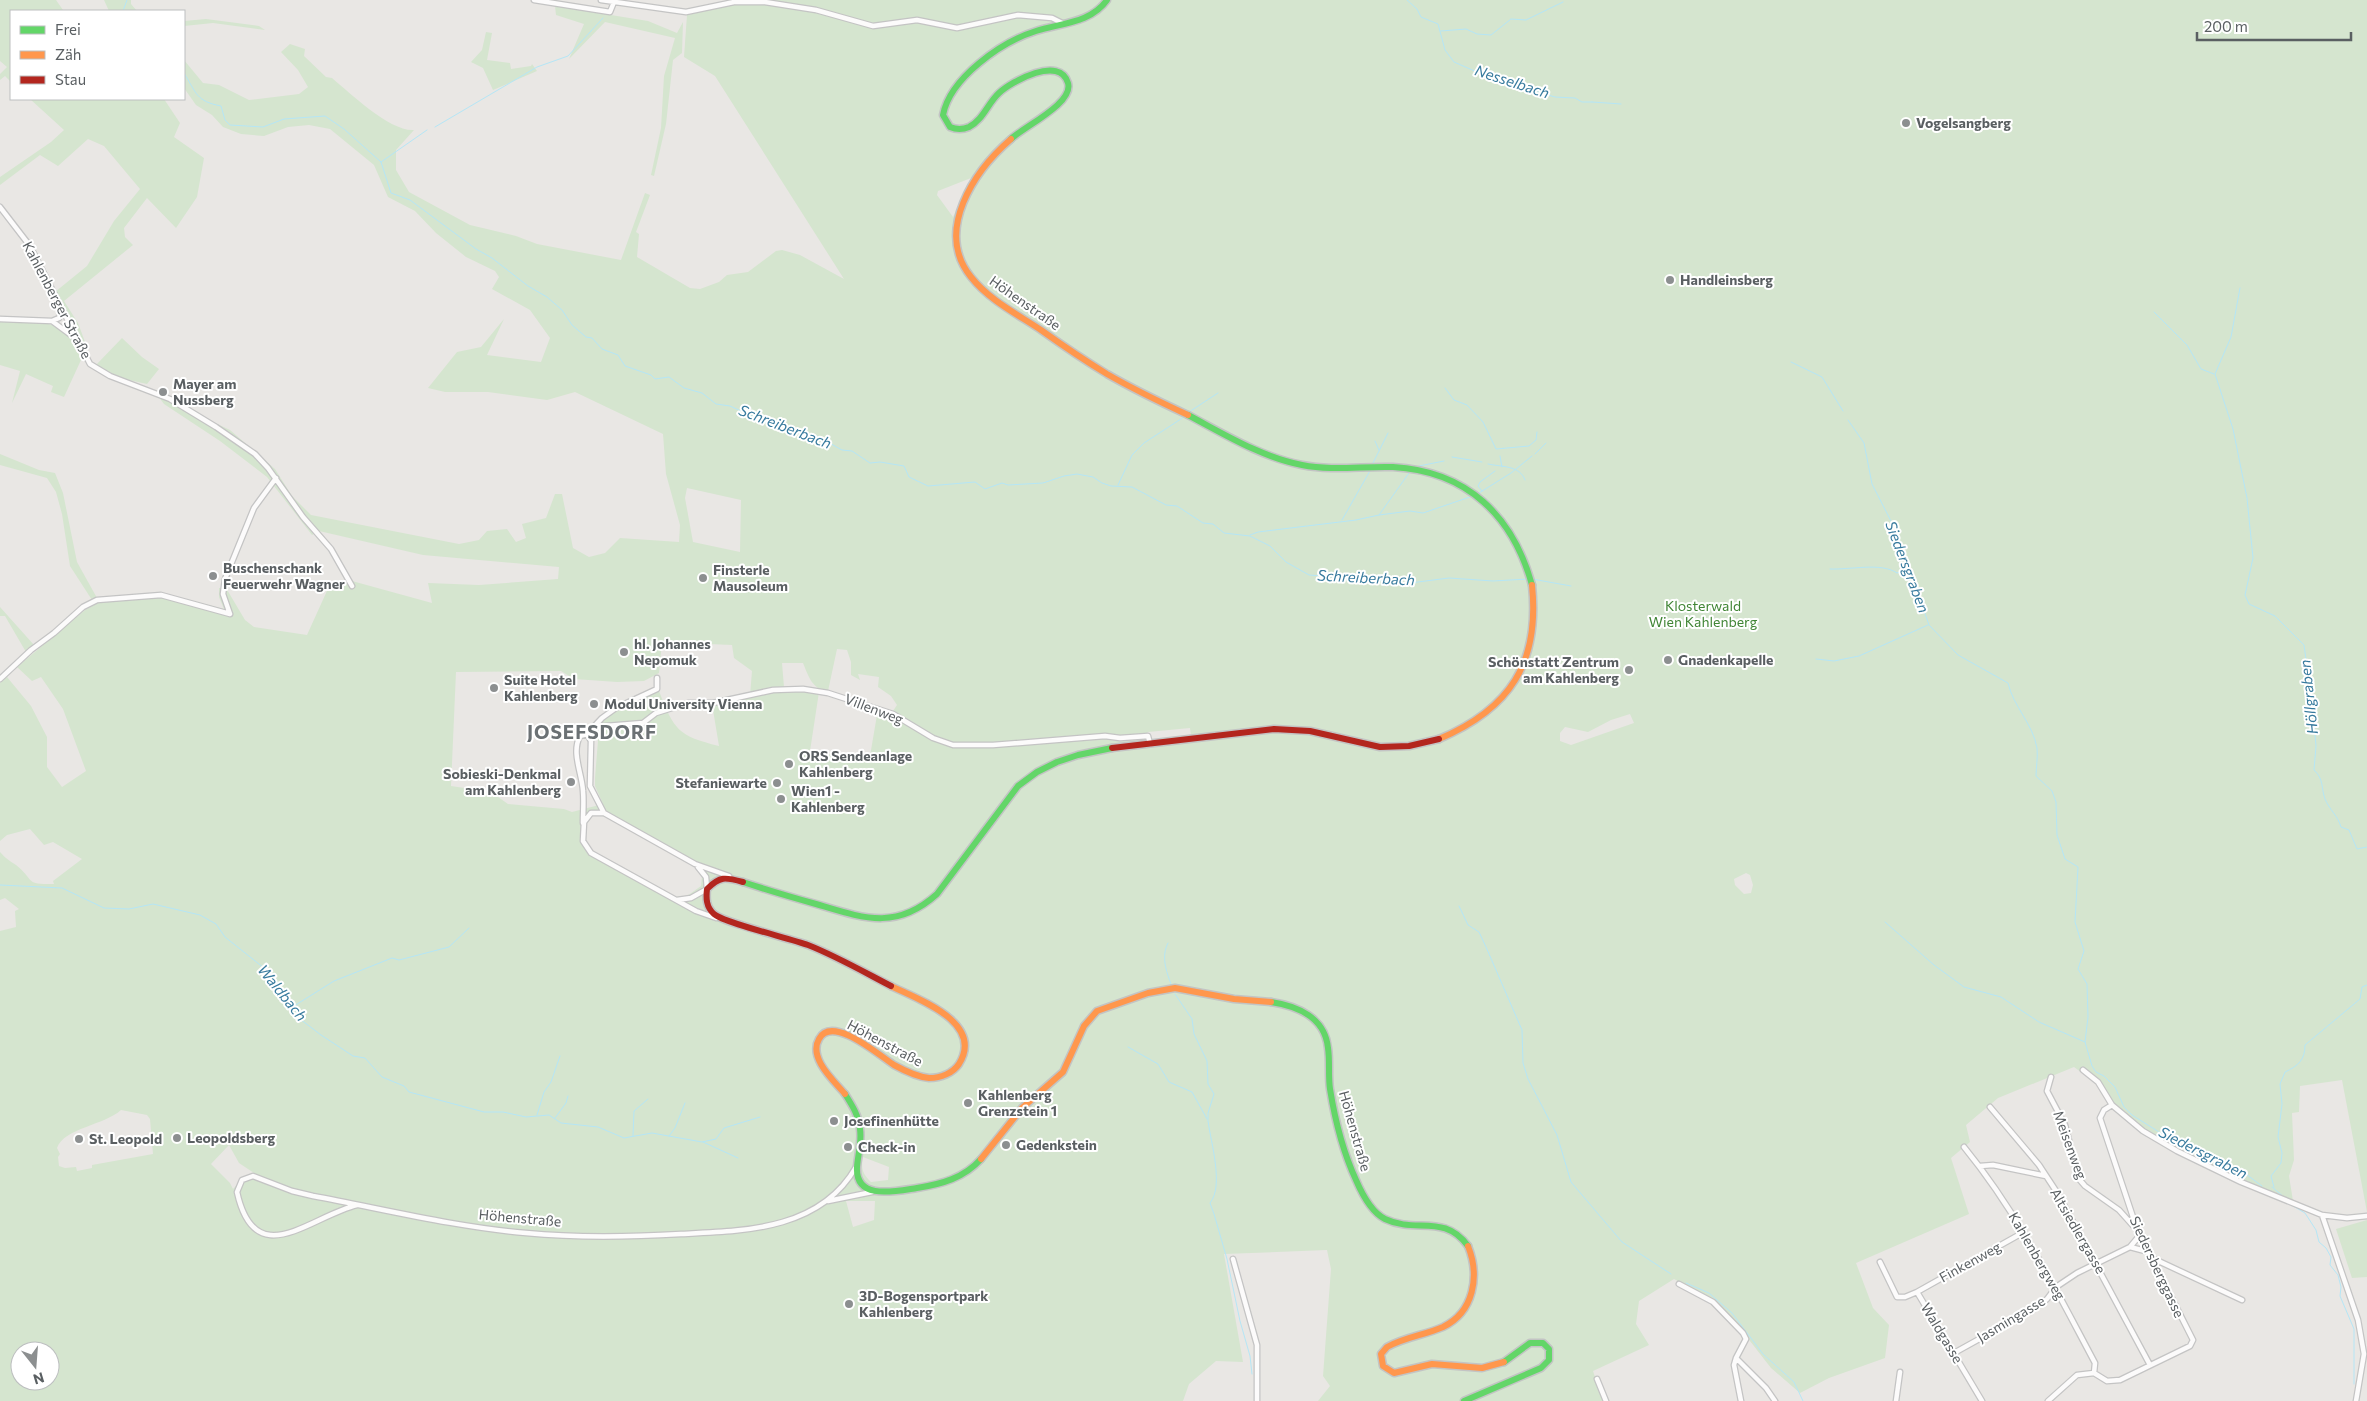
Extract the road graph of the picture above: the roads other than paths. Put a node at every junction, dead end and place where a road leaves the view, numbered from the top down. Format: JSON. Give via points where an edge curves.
{"nodes":[{"id":1,"x":534,"y":0,"type":"edge"},
{"id":2,"x":601,"y":0,"type":"edge"},
{"id":3,"x":1108,"y":0,"type":"edge"},
{"id":4,"x":614,"y":2,"type":"junction"},
{"id":5,"x":1064,"y":24,"type":"junction"},
{"id":6,"x":0,"y":207,"type":"edge"},
{"id":7,"x":62,"y":310,"type":"junction"},
{"id":8,"x":0,"y":320,"type":"edge"},
{"id":9,"x":52,"y":321,"type":"junction"},
{"id":10,"x":77,"y":340,"type":"junction"},
{"id":11,"x":276,"y":478,"type":"junction"},
{"id":12,"x":352,"y":586,"type":"dead end"},
{"id":13,"x":658,"y":678,"type":"dead end"},
{"id":14,"x":0,"y":679,"type":"edge"},
{"id":15,"x":593,"y":727,"type":"junction"},
{"id":16,"x":587,"y":734,"type":"junction"},
{"id":17,"x":1150,"y":744,"type":"junction"},
{"id":18,"x":604,"y":813,"type":"junction"},
{"id":19,"x":582,"y":832,"type":"junction"},
{"id":20,"x":696,"y":864,"type":"junction"},
{"id":21,"x":742,"y":880,"type":"junction"},
{"id":22,"x":706,"y":889,"type":"junction"},
{"id":23,"x":676,"y":900,"type":"junction"},
{"id":24,"x":722,"y":919,"type":"junction"},
{"id":25,"x":2082,"y":1070,"type":"dead end"},
{"id":26,"x":2051,"y":1078,"type":"dead end"},
{"id":27,"x":2112,"y":1105,"type":"junction"},
{"id":28,"x":1990,"y":1107,"type":"dead end"},
{"id":29,"x":1964,"y":1147,"type":"dead end"},
{"id":30,"x":1980,"y":1166,"type":"junction"},
{"id":31,"x":856,"y":1167,"type":"junction"},
{"id":32,"x":2046,"y":1176,"type":"junction"},
{"id":33,"x":871,"y":1190,"type":"junction"},
{"id":34,"x":827,"y":1201,"type":"junction"},
{"id":35,"x":357,"y":1205,"type":"junction"},
{"id":36,"x":2322,"y":1216,"type":"junction"},
{"id":37,"x":2367,"y":1216,"type":"edge"},
{"id":38,"x":2137,"y":1230,"type":"junction"},
{"id":39,"x":2024,"y":1232,"type":"junction"},
{"id":40,"x":2140,"y":1235,"type":"junction"},
{"id":41,"x":2130,"y":1247,"type":"junction"},
{"id":42,"x":2149,"y":1252,"type":"junction"},
{"id":43,"x":2152,"y":1258,"type":"junction"},
{"id":44,"x":1233,"y":1259,"type":"dead end"},
{"id":45,"x":1880,"y":1262,"type":"dead end"},
{"id":46,"x":2097,"y":1264,"type":"junction"},
{"id":47,"x":1679,"y":1284,"type":"dead end"},
{"id":48,"x":2056,"y":1287,"type":"junction"},
{"id":49,"x":1917,"y":1292,"type":"junction"},
{"id":50,"x":2242,"y":1300,"type":"dead end"},
{"id":51,"x":1954,"y":1352,"type":"junction"},
{"id":52,"x":1736,"y":1358,"type":"junction"},
{"id":53,"x":2150,"y":1365,"type":"junction"},
{"id":54,"x":1900,"y":1372,"type":"dead end"},
{"id":55,"x":2094,"y":1373,"type":"junction"},
{"id":56,"x":1597,"y":1379,"type":"dead end"},
{"id":57,"x":1257,"y":1401,"type":"edge"},
{"id":58,"x":1464,"y":1401,"type":"edge"},
{"id":59,"x":1606,"y":1401,"type":"edge"},
{"id":60,"x":1741,"y":1401,"type":"edge"},
{"id":61,"x":1775,"y":1401,"type":"edge"},
{"id":62,"x":1896,"y":1401,"type":"edge"},
{"id":63,"x":1982,"y":1401,"type":"edge"},
{"id":64,"x":2048,"y":1401,"type":"edge"},
{"id":65,"x":2356,"y":1401,"type":"edge"}],
"edges":[{"from":1,"to":4,"type":"street","via":[[610,12]]},
{"from":2,"to":4,"type":"street"},
{"from":3,"to":5,"type":"street","name":"Höhenstraße","via":[[1096,13]]},
{"from":4,"to":5,"type":"street","via":[[686,12],[734,2],[765,2],[816,10],[873,26],[917,20],[957,28],[1018,15],[1052,18]]},
{"from":5,"to":17,"type":"street","name":"Höhenstraße","via":[[1028,34],[999,48],[950,94],[942,107],[945,122],[952,128],[962,129],[974,124],[999,93],[1020,79],[1051,70],[1062,74],[1069,84],[1064,102],[1021,130],[991,159],[968,194],[958,221],[958,251],[970,276],[982,289],[1106,374],[1262,452],[1286,462],[1321,468],[1404,468],[1431,474],[1471,491],[1511,530],[1529,569],[1534,596],[1534,633],[1519,675],[1491,710],[1452,735],[1422,744],[1369,746],[1287,729]]},
{"from":6,"to":7,"type":"street","name":"Kahlenberger Straße","via":[[26,240]]},
{"from":7,"to":9,"type":"street","via":[[59,318]]},
{"from":7,"to":10,"type":"street","name":"Kahlenberger Straße"},
{"from":8,"to":9,"type":"street"},
{"from":9,"to":10,"type":"street"},
{"from":10,"to":11,"type":"street","name":"Kahlenberger Straße","via":[[85,358],[99,370],[158,393],[199,416],[254,454]]},
{"from":11,"to":12,"type":"street","name":"Kahlenberger Straße","via":[[340,560]]},
{"from":11,"to":14,"type":"street","via":[[254,508],[225,579],[223,594],[230,614],[161,595],[97,600],[83,607]]},
{"from":13,"to":15,"type":"street","via":[[657,689],[616,708]]},
{"from":15,"to":16,"type":"street"},
{"from":15,"to":17,"type":"street","name":"Villenweg","via":[[643,723],[656,714],[688,703],[713,703],[773,690],[803,689],[828,692],[893,714],[953,746],[993,746],[1105,736],[1148,736]]},
{"from":16,"to":18,"type":"street","via":[[591,741],[590,786]]},
{"from":16,"to":19,"type":"street","via":[[580,736],[577,743],[584,794]]},
{"from":17,"to":21,"type":"street","via":[[1081,753],[1034,773],[1010,794],[937,894],[903,916],[881,920],[860,917]]},
{"from":18,"to":19,"type":"street","via":[[589,815]]},
{"from":18,"to":20,"type":"street"},
{"from":19,"to":23,"type":"street","name":"Höhenstraße","via":[[583,841],[591,853]]},
{"from":20,"to":21,"type":"street"},
{"from":20,"to":22,"type":"street","via":[[705,874]]},
{"from":21,"to":22,"type":"street","via":[[720,878]]},
{"from":22,"to":23,"type":"street","via":[[691,898]]},
{"from":22,"to":24,"type":"street","via":[[709,910]]},
{"from":23,"to":24,"type":"street","name":"Höhenstraße","via":[[696,911]]},
{"from":24,"to":31,"type":"street","name":"Höhenstraße","via":[[810,946],[944,1012],[960,1028],[964,1044],[962,1057],[950,1072],[934,1078],[906,1070],[841,1032],[828,1032],[818,1039],[818,1059],[850,1101],[858,1121],[861,1144]]},
{"from":25,"to":27,"type":"street","via":[[2098,1082]]},
{"from":26,"to":38,"type":"street","name":"Meisenweg","via":[[2047,1092],[2065,1125],[2079,1179],[2119,1210]]},
{"from":27,"to":36,"type":"street","via":[[2143,1131],[2177,1151]]},
{"from":27,"to":38,"type":"street","name":"Siedersberggasse","via":[[2100,1118]]},
{"from":28,"to":32,"type":"street","name":"Altsiedlergasse"},
{"from":29,"to":30,"type":"street","name":"Kahlenbergweg"},
{"from":30,"to":32,"type":"street","via":[[1993,1165]]},
{"from":30,"to":39,"type":"street","name":"Kahlenbergweg"},
{"from":31,"to":33,"type":"street","via":[[860,1183]]},
{"from":31,"to":34,"type":"street","name":"Höhenstraße","via":[[846,1183]]},
{"from":32,"to":46,"type":"street","name":"Altsiedlergasse"},
{"from":33,"to":34,"type":"street","name":"Höhenstraße"},
{"from":33,"to":58,"type":"street","name":"Höhenstraße","via":[[934,1186],[951,1182],[967,1173],[997,1143],[1026,1104],[1060,1076],[1090,1017],[1100,1010],[1176,988],[1287,1004],[1312,1017],[1327,1039],[1331,1094],[1348,1162],[1371,1207],[1393,1222],[1450,1228],[1467,1244],[1473,1264],[1474,1280],[1465,1310],[1442,1329],[1386,1347],[1380,1358],[1384,1368],[1396,1372],[1434,1364],[1490,1367],[1504,1362],[1534,1341],[1543,1342],[1548,1347],[1550,1358],[1542,1368]]},
{"from":34,"to":35,"type":"street","name":"Höhenstraße","via":[[795,1219],[762,1228],[623,1237],[502,1230]]},
{"from":35,"to":35,"type":"street","name":"Höhenstraße","via":[[292,1191],[253,1176],[244,1178],[237,1187],[238,1199],[251,1223],[265,1234],[274,1236],[292,1233]]},
{"from":36,"to":37,"type":"street"},
{"from":36,"to":65,"type":"street","via":[[2358,1320],[2364,1354]]},
{"from":38,"to":40,"type":"street","name":"Siedersberggasse"},
{"from":39,"to":48,"type":"street","name":"Kahlenbergweg"},
{"from":39,"to":49,"type":"street","name":"Finkenweg"},
{"from":40,"to":41,"type":"street","name":"Jasmingasse"},
{"from":40,"to":42,"type":"street","name":"Siedersberggasse"},
{"from":41,"to":42,"type":"street"},
{"from":41,"to":46,"type":"street","name":"Jasmingasse"},
{"from":42,"to":43,"type":"street","name":"Siedersberggasse"},
{"from":43,"to":50,"type":"street"},
{"from":43,"to":53,"type":"street","name":"Siedersberggasse","via":[[2192,1340],[2190,1346]]},
{"from":44,"to":57,"type":"street","via":[[1257,1346]]},
{"from":45,"to":49,"type":"street","name":"Waldgasse","via":[[1897,1297]]},
{"from":46,"to":48,"type":"street","name":"Jasmingasse"},
{"from":46,"to":53,"type":"street","name":"Altsiedlergasse"},
{"from":47,"to":52,"type":"street","via":[[1713,1302],[1743,1333],[1746,1339]]},
{"from":48,"to":51,"type":"street","name":"Jasmingasse","via":[[2037,1307]]},
{"from":48,"to":55,"type":"street","name":"Kahlenbergweg","via":[[2095,1364]]},
{"from":49,"to":51,"type":"street","name":"Waldgasse"},
{"from":51,"to":63,"type":"street","name":"Waldgasse"},
{"from":52,"to":60,"type":"street","via":[[1734,1365]]},
{"from":52,"to":61,"type":"street"},
{"from":53,"to":55,"type":"street","via":[[2113,1382]]},
{"from":54,"to":62,"type":"street"},
{"from":55,"to":64,"type":"street","via":[[2077,1375]]},
{"from":56,"to":59,"type":"street"}]}
